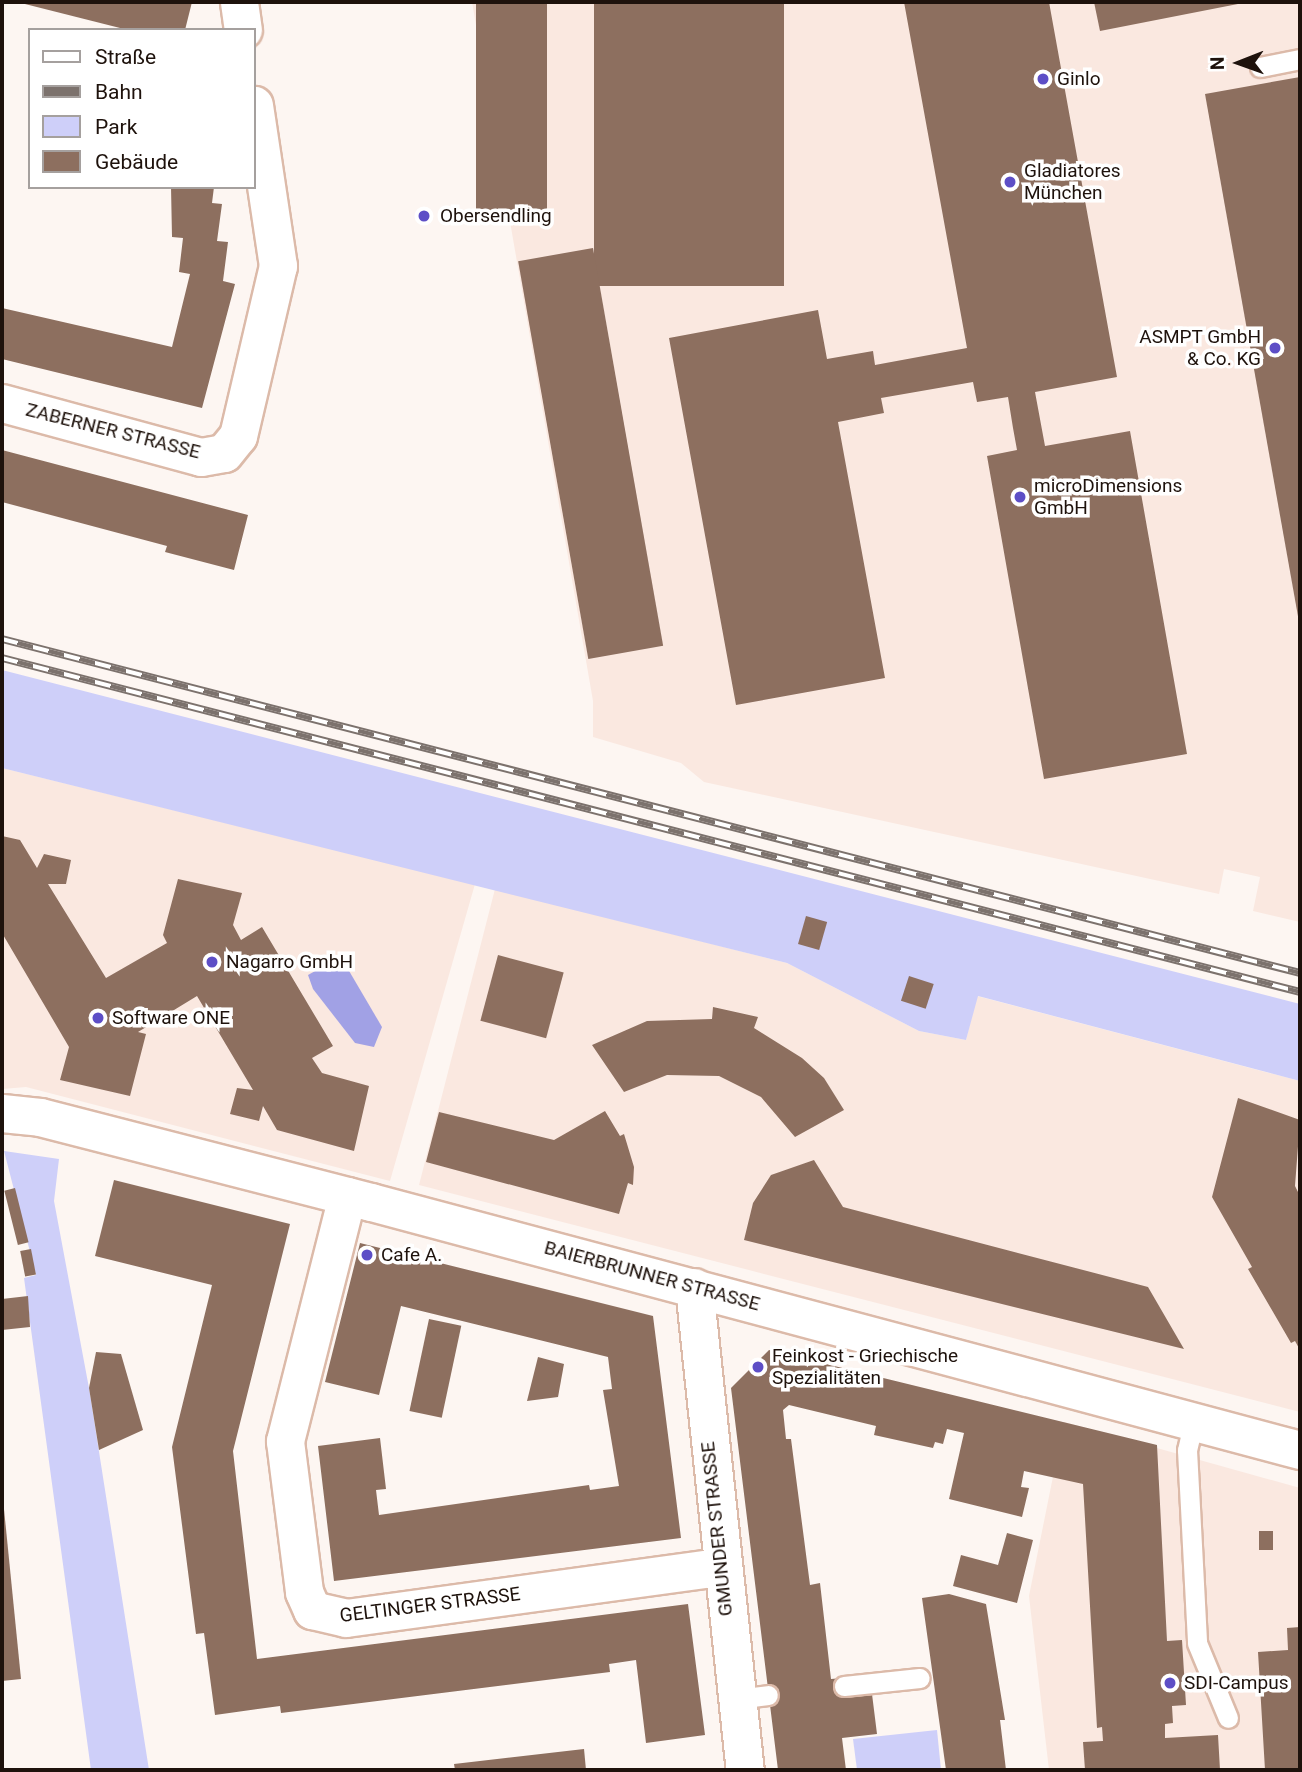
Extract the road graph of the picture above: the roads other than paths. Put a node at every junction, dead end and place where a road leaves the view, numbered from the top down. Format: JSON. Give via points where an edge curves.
{"nodes":[{"id":1,"x":239,"y":2,"type":"edge"},
{"id":2,"x":243,"y":28,"type":"edge"},
{"id":3,"x":1300,"y":59,"type":"edge"},
{"id":4,"x":1260,"y":67,"type":"dead end"},
{"id":5,"x":256,"y":118,"type":"edge"},
{"id":6,"x":2,"y":403,"type":"edge"},
{"id":7,"x":2,"y":1113,"type":"edge"},
{"id":8,"x":347,"y":1196,"type":"junction"},
{"id":9,"x":694,"y":1287,"type":"junction"},
{"id":10,"x":1194,"y":1420,"type":"junction"},
{"id":11,"x":1300,"y":1450,"type":"edge"},
{"id":12,"x":720,"y":1567,"type":"junction"},
{"id":13,"x":920,"y":1678,"type":"dead end"},
{"id":14,"x":844,"y":1686,"type":"dead end"},
{"id":15,"x":1228,"y":1718,"type":"dead end"},
{"id":16,"x":745,"y":1770,"type":"edge"}],
"edges":[{"from":1,"to":2,"type":"street"},
{"from":3,"to":4,"type":"lane"},
{"from":5,"to":6,"type":"street","name":"ZABERNER STRASSE","via":[[278,266],[238,436],[224,453],[201,457]]},
{"from":7,"to":8,"type":"street","name":"BAIERBRUNNER STRASSE","via":[[40,1117]]},
{"from":8,"to":9,"type":"street","name":"BAIERBRUNNER STRASSE"},
{"from":8,"to":12,"type":"street","name":"GELTINGER STRASSE","via":[[285,1441],[304,1592],[312,1609],[346,1618]]},
{"from":9,"to":10,"type":"street","name":"BAIERBRUNNER STRASSE"},
{"from":9,"to":12,"type":"street","name":"GMUNDER STRASSE"},
{"from":10,"to":11,"type":"street","name":"BAIERBRUNNER STRASSE"},
{"from":10,"to":15,"type":"lane","via":[[1187,1450],[1197,1643]]},
{"from":12,"to":16,"type":"street","name":"GMUNDER STRASSE","via":[[752,1697]]},
{"from":13,"to":14,"type":"lane"}]}
